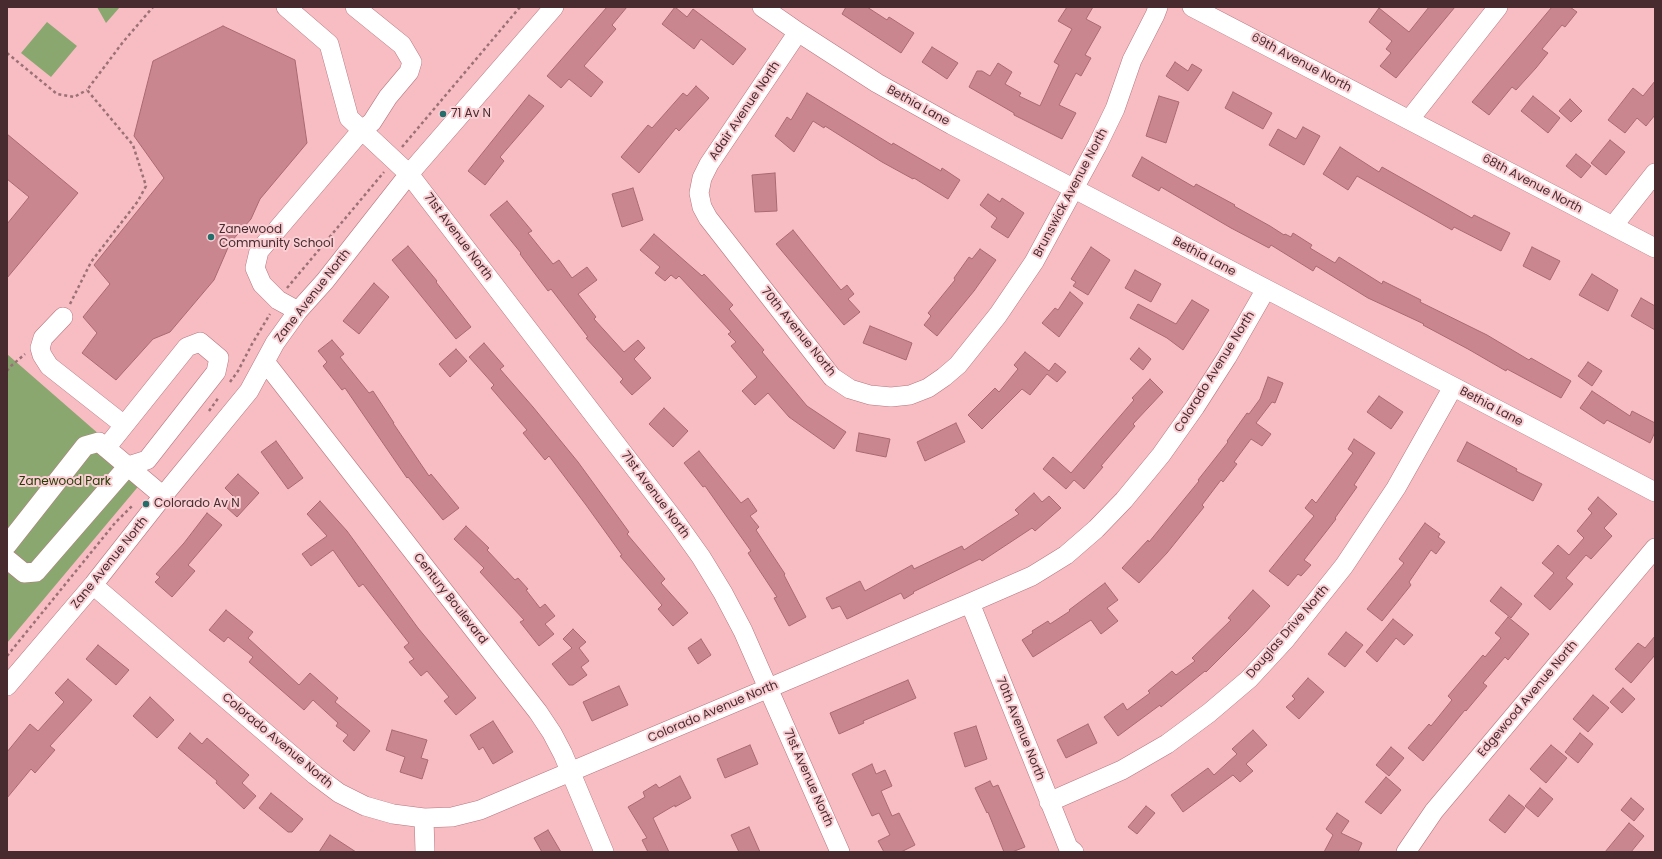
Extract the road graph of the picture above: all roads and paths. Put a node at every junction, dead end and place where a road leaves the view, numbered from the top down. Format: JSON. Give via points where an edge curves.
{"nodes":[{"id":1,"x":154,"y":7,"type":"edge"},
{"id":2,"x":286,"y":7,"type":"edge"},
{"id":3,"x":355,"y":7,"type":"edge"},
{"id":4,"x":554,"y":7,"type":"edge"},
{"id":5,"x":762,"y":7,"type":"edge"},
{"id":6,"x":1158,"y":7,"type":"edge"},
{"id":7,"x":1192,"y":7,"type":"edge"},
{"id":8,"x":1498,"y":7,"type":"edge"},
{"id":9,"x":798,"y":32,"type":"junction"},
{"id":10,"x":7,"y":53,"type":"edge"},
{"id":11,"x":86,"y":90,"type":"junction"},
{"id":12,"x":1409,"y":120,"type":"junction"},
{"id":13,"x":361,"y":130,"type":"junction"},
{"id":14,"x":1655,"y":173,"type":"edge"},
{"id":15,"x":409,"y":174,"type":"junction"},
{"id":16,"x":1074,"y":189,"type":"junction"},
{"id":17,"x":699,"y":193,"type":"joint"},
{"id":18,"x":1613,"y":226,"type":"junction"},
{"id":19,"x":1655,"y":248,"type":"edge"},
{"id":20,"x":1266,"y":289,"type":"junction"},
{"id":21,"x":298,"y":311,"type":"junction"},
{"id":22,"x":63,"y":317,"type":"joint"},
{"id":23,"x":40,"y":348,"type":"junction"},
{"id":24,"x":266,"y":363,"type":"junction"},
{"id":25,"x":958,"y":364,"type":"joint"},
{"id":26,"x":7,"y":371,"type":"edge"},
{"id":27,"x":1453,"y":387,"type":"junction"},
{"id":28,"x":124,"y":426,"type":"junction"},
{"id":29,"x":102,"y":445,"type":"junction"},
{"id":30,"x":128,"y":466,"type":"junction"},
{"id":31,"x":1655,"y":492,"type":"edge"},
{"id":32,"x":163,"y":496,"type":"junction"},
{"id":33,"x":7,"y":545,"type":"edge"},
{"id":34,"x":1655,"y":548,"type":"edge"},
{"id":35,"x":7,"y":559,"type":"edge"},
{"id":36,"x":93,"y":585,"type":"junction"},
{"id":37,"x":970,"y":603,"type":"junction"},
{"id":38,"x":7,"y":686,"type":"edge"},
{"id":39,"x":769,"y":688,"type":"junction"},
{"id":40,"x":571,"y":772,"type":"junction"},
{"id":41,"x":1050,"y":802,"type":"junction"},
{"id":42,"x":424,"y":818,"type":"junction"},
{"id":43,"x":424,"y":852,"type":"edge"},
{"id":44,"x":604,"y":852,"type":"edge"},
{"id":45,"x":840,"y":852,"type":"edge"},
{"id":46,"x":1074,"y":852,"type":"edge"},
{"id":47,"x":1406,"y":852,"type":"edge"}],
"edges":[{"from":1,"to":11,"type":"path"},
{"from":2,"to":13,"type":"street","name":"71st Avenue North","via":[[329,44],[349,118]]},
{"from":3,"to":13,"type":"street","via":[[402,45],[412,62],[409,72],[388,97],[372,122]]},
{"from":4,"to":15,"type":"street","name":"Zane Avenue North"},
{"from":5,"to":9,"type":"street","name":"Bethia Lane"},
{"from":6,"to":16,"type":"street","name":"Brunswick Avenue North","via":[[1132,60],[1115,109]]},
{"from":7,"to":12,"type":"street","name":"69th Avenue North"},
{"from":8,"to":12,"type":"street"},
{"from":9,"to":16,"type":"street","name":"Bethia Lane","via":[[877,83]]},
{"from":9,"to":17,"type":"street","name":"Adair Avenue North","via":[[709,164],[702,178]]},
{"from":10,"to":11,"type":"path","via":[[57,94],[74,96]]},
{"from":11,"to":22,"type":"path","via":[[133,145],[146,186],[138,201],[91,262]]},
{"from":12,"to":18,"type":"street","name":"68th Avenue North"},
{"from":13,"to":15,"type":"street","name":"71st Avenue North"},
{"from":13,"to":21,"type":"street","via":[[259,251],[255,268],[262,284],[278,300]]},
{"from":14,"to":18,"type":"street"},
{"from":15,"to":21,"type":"street","name":"Zane Avenue North","via":[[325,281]]},
{"from":15,"to":39,"type":"street","name":"71st Avenue North","via":[[701,557],[744,631]]},
{"from":16,"to":20,"type":"street","name":"Bethia Lane"},
{"from":16,"to":25,"type":"street","name":"Brunswick Avenue North","via":[[1034,262],[998,315]]},
{"from":17,"to":25,"type":"street","name":"70th Avenue North","via":[[708,218],[832,377],[850,389],[870,395],[910,395],[928,388]]},
{"from":18,"to":19,"type":"street","name":"68th Avenue North"},
{"from":20,"to":27,"type":"street","name":"Bethia Lane"},
{"from":20,"to":37,"type":"street","name":"Colorado Avenue North","via":[[1195,407],[1124,500],[1066,555],[1032,576]]},
{"from":21,"to":24,"type":"street","name":"Zane Avenue North","via":[[275,343]]},
{"from":22,"to":23,"type":"street","via":[[43,338]]},
{"from":23,"to":26,"type":"path","via":[[30,350]]},
{"from":23,"to":28,"type":"street","via":[[49,366]]},
{"from":24,"to":32,"type":"street","name":"Zane Avenue North","via":[[249,391]]},
{"from":24,"to":40,"type":"street","name":"Century Boulevard","via":[[538,712],[552,733]]},
{"from":27,"to":31,"type":"street","name":"Bethia Lane"},
{"from":27,"to":41,"type":"street","name":"Douglas Drive North","via":[[1396,488],[1344,566],[1285,640],[1249,679],[1167,744],[1122,770]]},
{"from":28,"to":29,"type":"street"},
{"from":28,"to":30,"type":"street","via":[[187,347],[200,342],[219,358],[216,372],[147,460]]},
{"from":29,"to":30,"type":"street"},
{"from":29,"to":33,"type":"street","via":[[85,446]]},
{"from":30,"to":32,"type":"street"},
{"from":30,"to":35,"type":"street","via":[[36,572],[24,572]]},
{"from":32,"to":36,"type":"street","name":"Zane Avenue North"},
{"from":34,"to":47,"type":"street","name":"Edgewood Avenue North","via":[[1434,811]]},
{"from":36,"to":38,"type":"street","name":"Zane Avenue North"},
{"from":36,"to":42,"type":"street","name":"Colorado Avenue North","via":[[339,793],[365,806],[393,814]]},
{"from":37,"to":39,"type":"street","name":"Colorado Avenue North"},
{"from":37,"to":41,"type":"street","name":"70th Avenue North"},
{"from":39,"to":40,"type":"street","name":"Colorado Avenue North"},
{"from":39,"to":45,"type":"street","name":"71st Avenue North"},
{"from":40,"to":42,"type":"street","name":"Colorado Avenue North","via":[[480,810],[452,817]]},
{"from":40,"to":44,"type":"street","name":"Century Boulevard"},
{"from":41,"to":46,"type":"street","name":"70th Avenue North","via":[[1068,847]]},
{"from":42,"to":43,"type":"street"}]}
